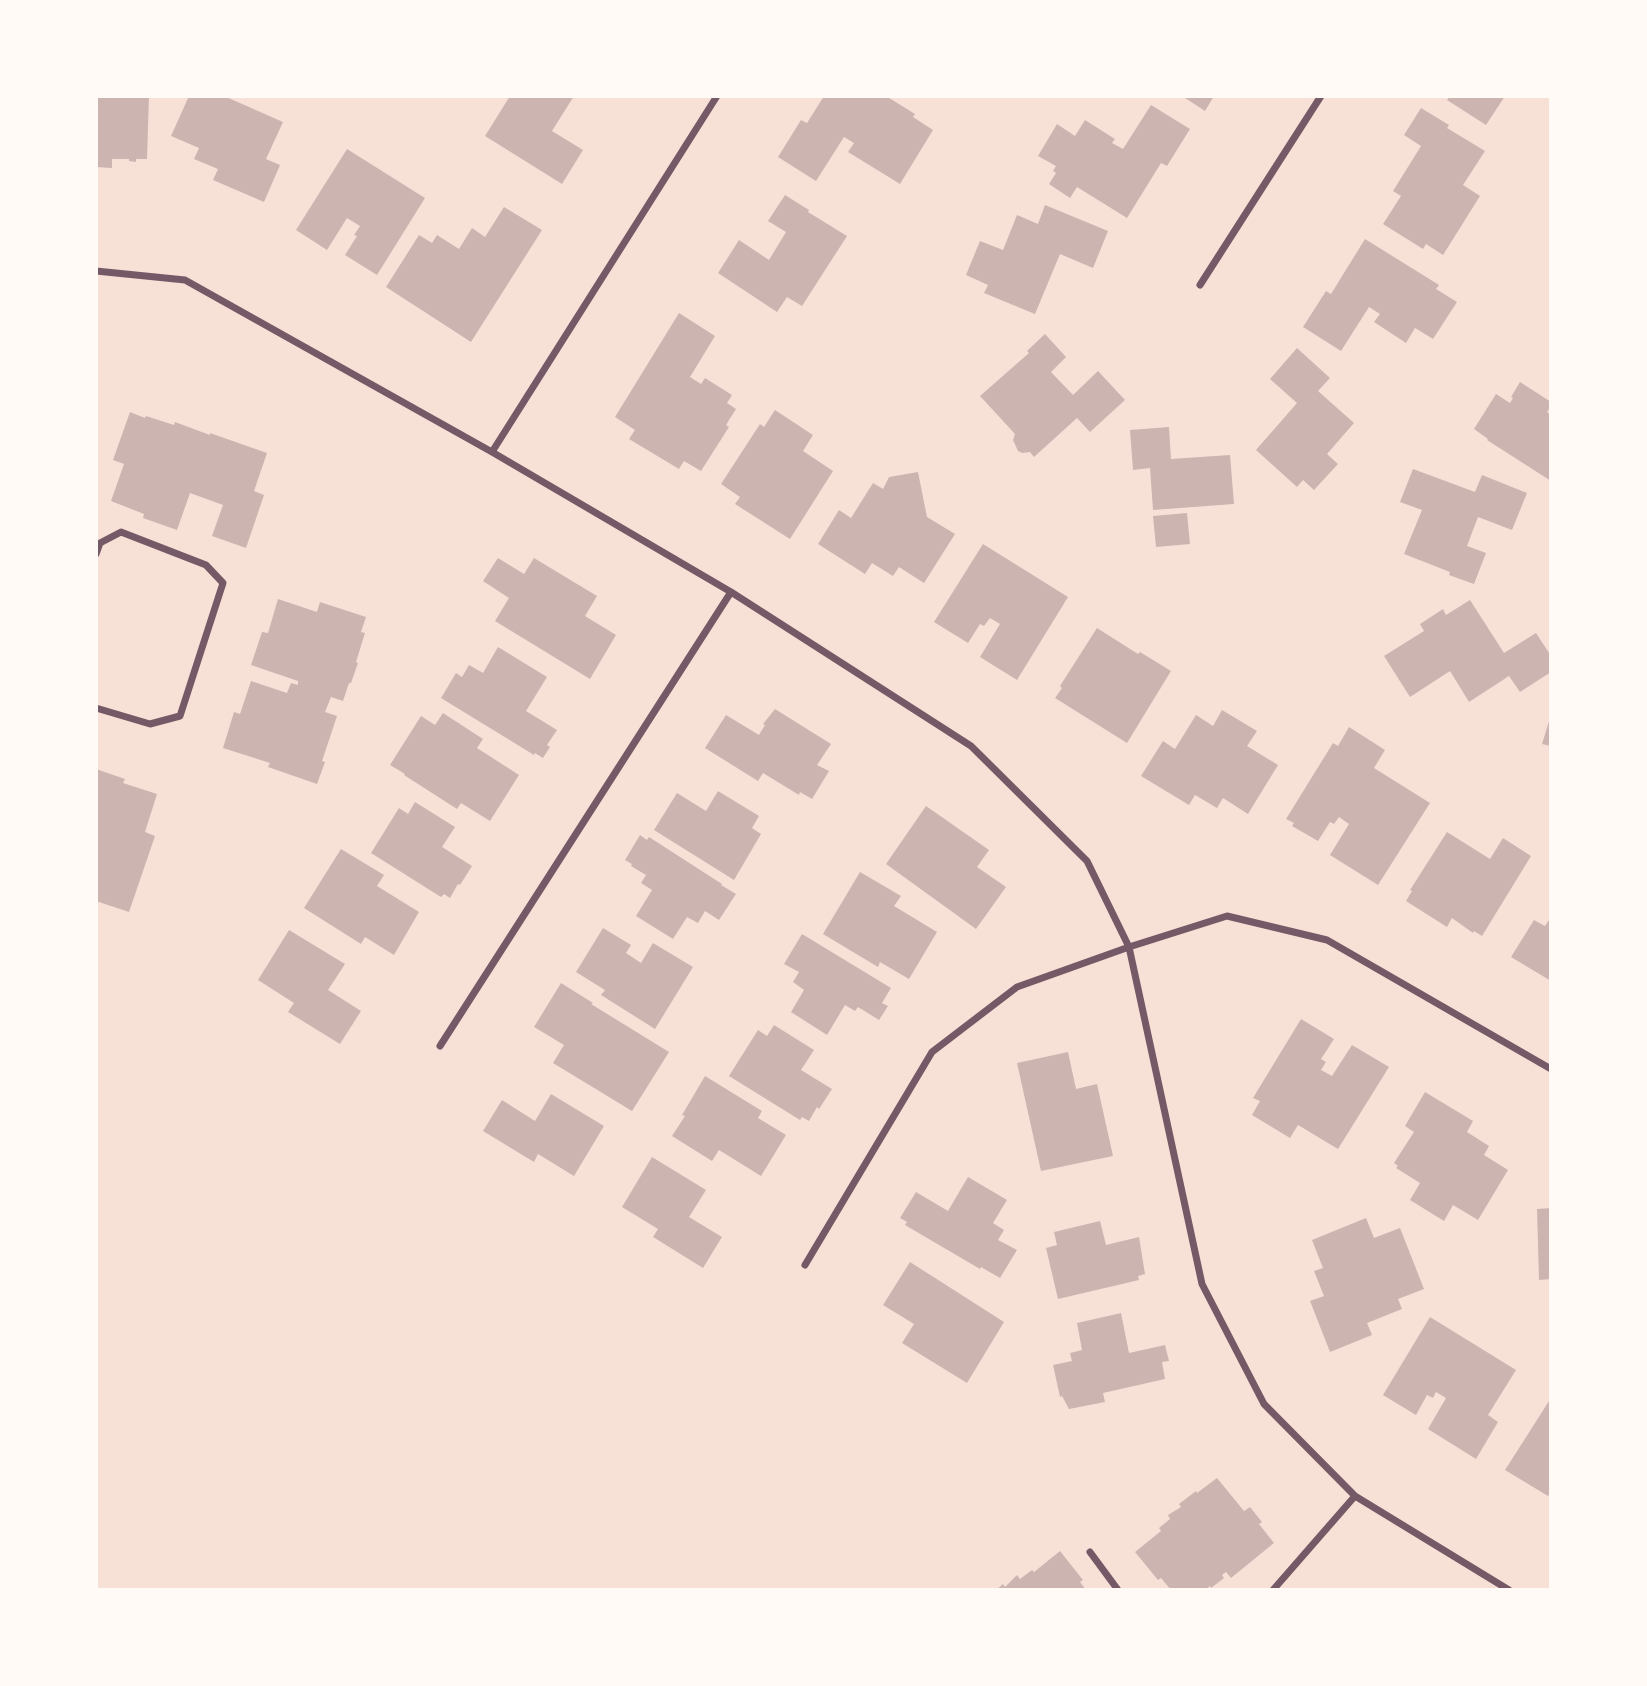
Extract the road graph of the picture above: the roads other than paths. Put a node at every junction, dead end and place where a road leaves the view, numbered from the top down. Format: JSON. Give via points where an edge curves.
{"nodes":[{"id":1,"x":717,"y":96,"type":"edge"},
{"id":2,"x":1321,"y":96,"type":"edge"},
{"id":3,"x":96,"y":271,"type":"edge"},
{"id":4,"x":1200,"y":285,"type":"dead end"},
{"id":5,"x":492,"y":452,"type":"junction"},
{"id":6,"x":96,"y":554,"type":"edge"},
{"id":7,"x":731,"y":592,"type":"junction"},
{"id":8,"x":96,"y":708,"type":"edge"},
{"id":9,"x":1129,"y":947,"type":"junction"},
{"id":10,"x":440,"y":1046,"type":"dead end"},
{"id":11,"x":1551,"y":1069,"type":"edge"},
{"id":12,"x":806,"y":1265,"type":"dead end"},
{"id":13,"x":1355,"y":1496,"type":"junction"},
{"id":14,"x":1090,"y":1552,"type":"dead end"},
{"id":15,"x":1118,"y":1590,"type":"edge"},
{"id":16,"x":1273,"y":1590,"type":"edge"},
{"id":17,"x":1509,"y":1590,"type":"edge"}],
"edges":[{"from":1,"to":5,"type":"street"},
{"from":2,"to":4,"type":"street"},
{"from":3,"to":5,"type":"street","via":[[185,280]]},
{"from":5,"to":7,"type":"street"},
{"from":6,"to":8,"type":"street","via":[[100,543],[121,532],[206,565],[223,583],[180,716],[150,724]]},
{"from":7,"to":9,"type":"street","via":[[971,746],[1087,861]]},
{"from":7,"to":10,"type":"street"},
{"from":9,"to":11,"type":"street","via":[[1227,916],[1327,940]]},
{"from":9,"to":12,"type":"street","via":[[1017,986],[933,1052]]},
{"from":9,"to":13,"type":"street","via":[[1202,1284],[1264,1404]]},
{"from":13,"to":16,"type":"street"},
{"from":13,"to":17,"type":"street"},
{"from":14,"to":15,"type":"street"}]}
